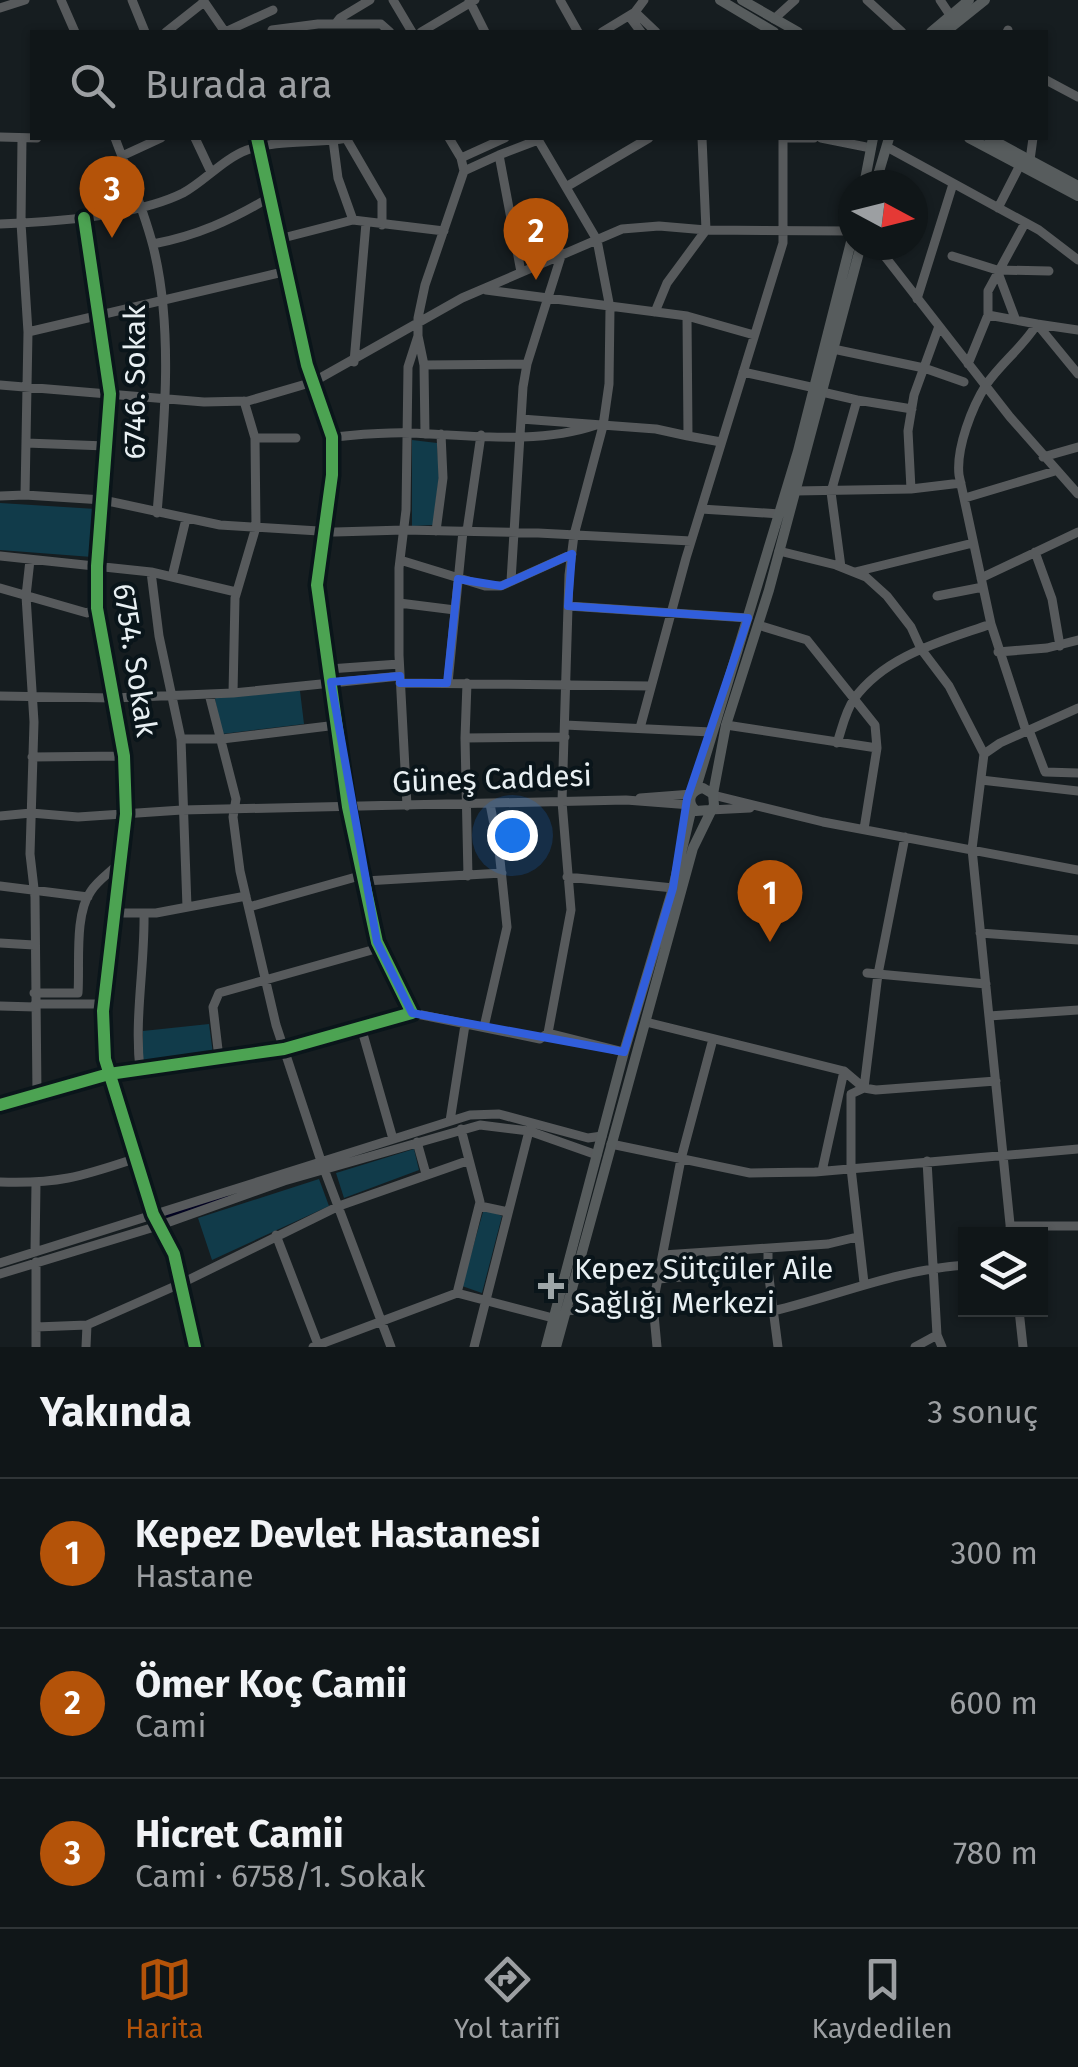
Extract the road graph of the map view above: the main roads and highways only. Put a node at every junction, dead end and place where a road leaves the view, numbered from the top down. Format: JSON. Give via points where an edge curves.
{"nodes":[{"id":1,"x":720,"y":0,"type":"edge"},
{"id":2,"x":742,"y":0,"type":"edge"},
{"id":3,"x":969,"y":0,"type":"edge"},
{"id":4,"x":985,"y":0,"type":"edge"},
{"id":5,"x":755,"y":27,"type":"edge"},
{"id":6,"x":794,"y":30,"type":"edge"},
{"id":7,"x":933,"y":30,"type":"edge"},
{"id":8,"x":949,"y":30,"type":"edge"},
{"id":9,"x":974,"y":140,"type":"edge"},
{"id":10,"x":994,"y":140,"type":"edge"},
{"id":11,"x":888,"y":142,"type":"edge"},
{"id":12,"x":872,"y":143,"type":"edge"},
{"id":13,"x":1025,"y":162,"type":"junction"},
{"id":14,"x":867,"y":170,"type":"edge"},
{"id":15,"x":880,"y":170,"type":"edge"},
{"id":16,"x":1078,"y":186,"type":"edge"},
{"id":17,"x":1078,"y":196,"type":"edge"},
{"id":18,"x":847,"y":260,"type":"edge"},
{"id":19,"x":857,"y":260,"type":"edge"},
{"id":20,"x":818,"y":390,"type":"junction"},
{"id":21,"x":753,"y":622,"type":"junction"},
{"id":22,"x":713,"y":795,"type":"junction"},
{"id":23,"x":692,"y":799,"type":"junction"},
{"id":24,"x":710,"y":810,"type":"junction"},
{"id":25,"x":606,"y":1140,"type":"junction"},
{"id":26,"x":546,"y":1347,"type":"edge"},
{"id":27,"x":556,"y":1347,"type":"edge"}],
"edges":[{"from":1,"to":5,"type":"main road"},
{"from":2,"to":6,"type":"main road"},
{"from":3,"to":7,"type":"main road"},
{"from":4,"to":8,"type":"main road"},
{"from":9,"to":13,"type":"main road"},
{"from":10,"to":13,"type":"main road"},
{"from":11,"to":15,"type":"main road"},
{"from":12,"to":14,"type":"main road"},
{"from":13,"to":16,"type":"main road"},
{"from":13,"to":17,"type":"main road"},
{"from":18,"to":20,"type":"main road"},
{"from":19,"to":20,"type":"main road"},
{"from":20,"to":21,"type":"main road"},
{"from":20,"to":21,"type":"main road","via":[[779,551]]},
{"from":21,"to":22,"type":"main road"},
{"from":21,"to":23,"type":"main road"},
{"from":22,"to":23,"type":"main road","via":[[706,789]]},
{"from":22,"to":24,"type":"main road"},
{"from":23,"to":24,"type":"main road","via":[[700,813]]},
{"from":23,"to":25,"type":"main road"},
{"from":24,"to":25,"type":"main road"},
{"from":25,"to":26,"type":"main road"},
{"from":25,"to":27,"type":"main road"}]}
